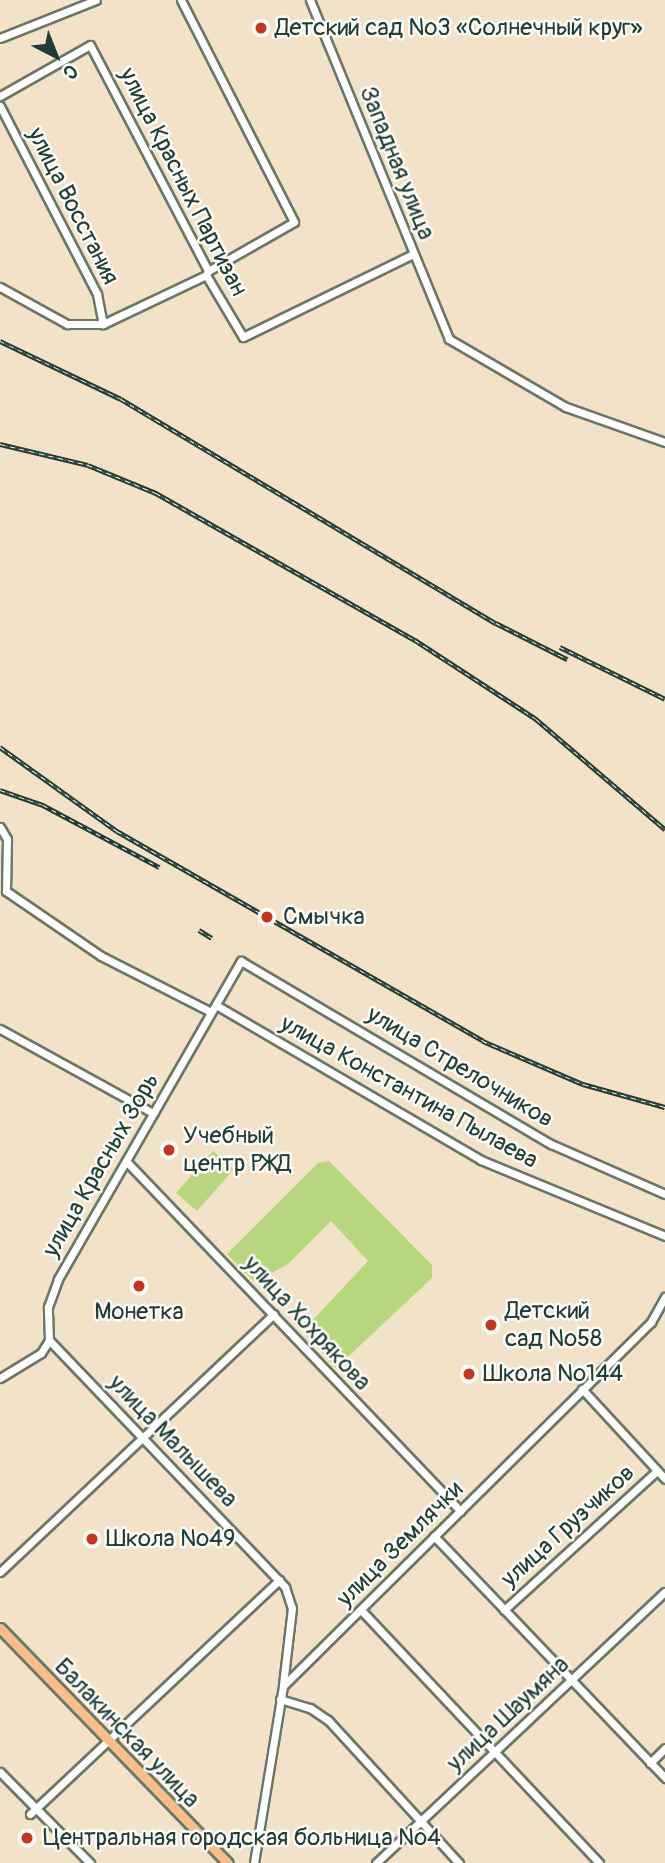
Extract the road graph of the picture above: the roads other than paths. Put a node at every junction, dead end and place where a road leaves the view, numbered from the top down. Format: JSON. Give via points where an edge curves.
{"nodes":[{"id":1,"x":96,"y":0,"type":"edge"},
{"id":2,"x":181,"y":0,"type":"edge"},
{"id":3,"x":310,"y":0,"type":"edge"},
{"id":4,"x":0,"y":38,"type":"edge"},
{"id":5,"x":0,"y":96,"type":"edge"},
{"id":6,"x":0,"y":106,"type":"edge"},
{"id":7,"x":413,"y":254,"type":"junction"},
{"id":8,"x":207,"y":273,"type":"junction"},
{"id":9,"x":0,"y":286,"type":"edge"},
{"id":10,"x":103,"y":324,"type":"junction"},
{"id":11,"x":665,"y":442,"type":"edge"},
{"id":12,"x":0,"y":827,"type":"edge"},
{"id":13,"x":241,"y":961,"type":"joint"},
{"id":14,"x":214,"y":1009,"type":"junction"},
{"id":15,"x":0,"y":1029,"type":"edge"},
{"id":16,"x":153,"y":1113,"type":"junction"},
{"id":17,"x":126,"y":1161,"type":"junction"},
{"id":18,"x":665,"y":1194,"type":"edge"},
{"id":19,"x":665,"y":1236,"type":"edge"},
{"id":20,"x":665,"y":1297,"type":"edge"},
{"id":21,"x":274,"y":1314,"type":"junction"},
{"id":22,"x":49,"y":1340,"type":"junction"},
{"id":23,"x":0,"y":1378,"type":"edge"},
{"id":24,"x":582,"y":1389,"type":"junction"},
{"id":25,"x":142,"y":1436,"type":"junction"},
{"id":26,"x":657,"y":1471,"type":"junction"},
{"id":27,"x":665,"y":1479,"type":"edge"},
{"id":28,"x":460,"y":1511,"type":"junction"},
{"id":29,"x":435,"y":1536,"type":"junction"},
{"id":30,"x":0,"y":1572,"type":"edge"},
{"id":31,"x":279,"y":1580,"type":"junction"},
{"id":32,"x":665,"y":1592,"type":"edge"},
{"id":33,"x":361,"y":1610,"type":"junction"},
{"id":34,"x":504,"y":1610,"type":"junction"},
{"id":35,"x":0,"y":1628,"type":"edge"},
{"id":36,"x":570,"y":1682,"type":"junction"},
{"id":37,"x":283,"y":1686,"type":"junction"},
{"id":38,"x":280,"y":1699,"type":"junction"},
{"id":39,"x":107,"y":1740,"type":"junction"},
{"id":40,"x":665,"y":1748,"type":"edge"},
{"id":41,"x":495,"y":1753,"type":"junction"},
{"id":42,"x":650,"y":1763,"type":"junction"},
{"id":43,"x":0,"y":1772,"type":"edge"},
{"id":44,"x":665,"y":1778,"type":"edge"},
{"id":45,"x":33,"y":1811,"type":"junction"},
{"id":46,"x":420,"y":1822,"type":"junction"},
{"id":47,"x":90,"y":1863,"type":"edge"},
{"id":48,"x":228,"y":1863,"type":"edge"},
{"id":49,"x":254,"y":1863,"type":"edge"},
{"id":50,"x":376,"y":1863,"type":"edge"},
{"id":51,"x":459,"y":1863,"type":"edge"},
{"id":52,"x":599,"y":1863,"type":"edge"}],
"edges":[{"from":1,"to":4,"type":"street"},
{"from":2,"to":8,"type":"street","via":[[294,222]]},
{"from":3,"to":7,"type":"street","name":"Западная улица"},
{"from":5,"to":8,"type":"street","name":"улица Красных Партизан","via":[[90,45]]},
{"from":6,"to":10,"type":"street","name":"улица Восстания","via":[[97,294]]},
{"from":7,"to":8,"type":"street","name":"улица Красных Партизан","via":[[243,337]]},
{"from":7,"to":11,"type":"street","name":"Западная улица","via":[[449,339],[566,407]]},
{"from":8,"to":10,"type":"street"},
{"from":9,"to":10,"type":"street","via":[[67,324]]},
{"from":12,"to":14,"type":"street","name":"улица Константина Пылаева","via":[[7,839],[6,891],[101,956]]},
{"from":13,"to":14,"type":"street","name":"улица Красных Зорь"},
{"from":13,"to":18,"type":"street","name":"улица Стрелочников","via":[[559,1148]]},
{"from":14,"to":16,"type":"street","name":"улица Красных Зорь"},
{"from":14,"to":19,"type":"street","name":"улица Константина Пылаева","via":[[481,1160]]},
{"from":15,"to":16,"type":"street"},
{"from":16,"to":17,"type":"street","name":"улица Красных Зорь"},
{"from":17,"to":21,"type":"street","name":"улица Хохрякова"},
{"from":17,"to":22,"type":"street","name":"улица Красных Зорь","via":[[58,1279],[48,1307]]},
{"from":20,"to":24,"type":"street","name":"улица Землячки","via":[[651,1322]]},
{"from":21,"to":25,"type":"street"},
{"from":21,"to":28,"type":"street","name":"улица Хохрякова"},
{"from":22,"to":23,"type":"street","via":[[41,1353]]},
{"from":22,"to":25,"type":"street","name":"улица Малышева"},
{"from":24,"to":26,"type":"street"},
{"from":24,"to":28,"type":"street","name":"улица Землячки"},
{"from":25,"to":30,"type":"street"},
{"from":25,"to":31,"type":"street","name":"улица Малышева"},
{"from":26,"to":27,"type":"street"},
{"from":26,"to":34,"type":"street","name":"улица Грузчиков"},
{"from":28,"to":29,"type":"street","name":"улица Землячки"},
{"from":29,"to":33,"type":"street","name":"улица Землячки"},
{"from":29,"to":34,"type":"street"},
{"from":31,"to":37,"type":"street","name":"улица Малышева","via":[[292,1608]]},
{"from":31,"to":39,"type":"street"},
{"from":32,"to":36,"type":"street","name":"улица Шаумяна"},
{"from":33,"to":37,"type":"street","name":"улица Землячки"},
{"from":33,"to":41,"type":"street"},
{"from":34,"to":36,"type":"street"},
{"from":35,"to":39,"type":"main road","name":"Балакинская улица"},
{"from":36,"to":41,"type":"street","name":"улица Шаумяна"},
{"from":36,"to":42,"type":"street"},
{"from":37,"to":38,"type":"street"},
{"from":38,"to":46,"type":"street","via":[[310,1708],[327,1720]]},
{"from":38,"to":49,"type":"street"},
{"from":39,"to":45,"type":"street"},
{"from":39,"to":48,"type":"main road","name":"Балакинская улица"},
{"from":40,"to":42,"type":"street"},
{"from":41,"to":46,"type":"street","name":"улица Шаумяна"},
{"from":41,"to":52,"type":"street"},
{"from":42,"to":44,"type":"street"},
{"from":43,"to":45,"type":"street"},
{"from":45,"to":47,"type":"street"},
{"from":46,"to":50,"type":"street","name":"улица Шаумяна"},
{"from":46,"to":51,"type":"street"}]}
